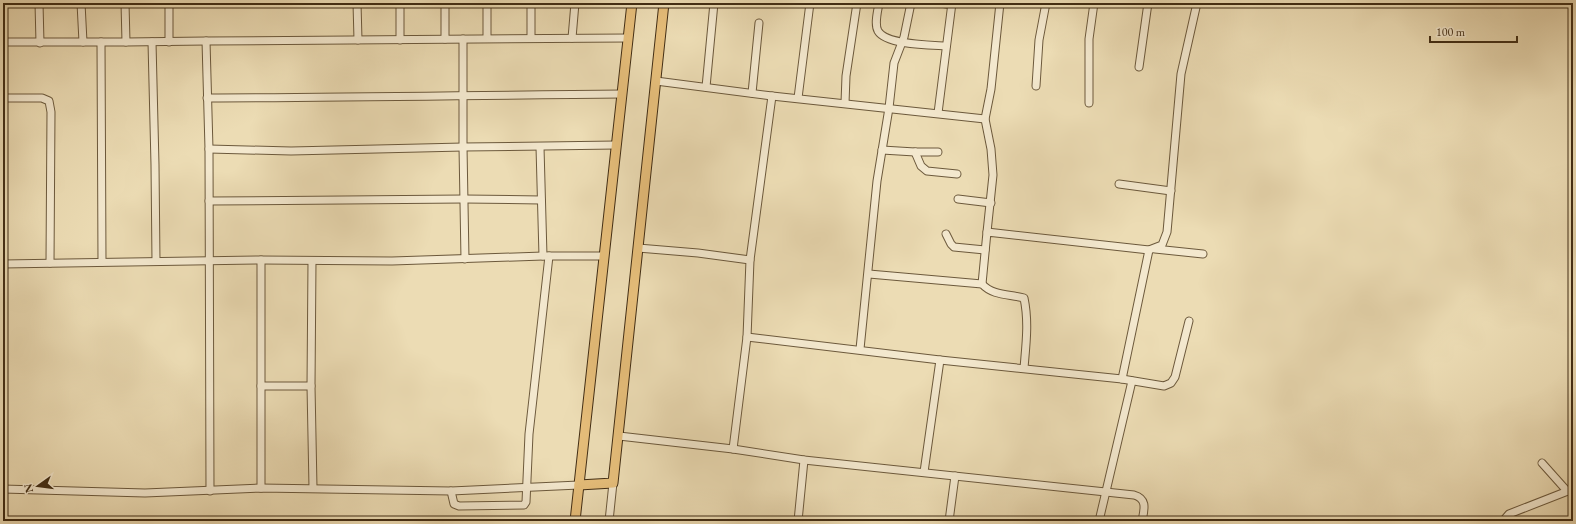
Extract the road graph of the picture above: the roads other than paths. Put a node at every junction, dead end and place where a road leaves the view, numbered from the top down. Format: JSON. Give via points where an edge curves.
{"nodes":[{"id":1,"x":39,"y":3,"type":"edge"},
{"id":2,"x":81,"y":3,"type":"edge"},
{"id":3,"x":126,"y":3,"type":"edge"},
{"id":4,"x":169,"y":3,"type":"edge"},
{"id":5,"x":358,"y":3,"type":"edge"},
{"id":6,"x":400,"y":3,"type":"edge"},
{"id":7,"x":445,"y":3,"type":"edge"},
{"id":8,"x":487,"y":3,"type":"edge"},
{"id":9,"x":530,"y":3,"type":"edge"},
{"id":10,"x":575,"y":3,"type":"edge"},
{"id":11,"x":632,"y":3,"type":"edge"},
{"id":12,"x":664,"y":3,"type":"edge"},
{"id":13,"x":714,"y":3,"type":"edge"},
{"id":14,"x":810,"y":3,"type":"edge"},
{"id":15,"x":857,"y":3,"type":"edge"},
{"id":16,"x":879,"y":3,"type":"edge"},
{"id":17,"x":911,"y":3,"type":"edge"},
{"id":18,"x":941,"y":3,"type":"edge"},
{"id":19,"x":1000,"y":3,"type":"edge"},
{"id":20,"x":1046,"y":3,"type":"edge"},
{"id":21,"x":1094,"y":3,"type":"edge"},
{"id":22,"x":1148,"y":3,"type":"edge"},
{"id":23,"x":1197,"y":3,"type":"edge"},
{"id":24,"x":952,"y":4,"type":"edge"},
{"id":25,"x":759,"y":23,"type":"dead end"},
{"id":26,"x":487,"y":38,"type":"junction"},
{"id":27,"x":531,"y":38,"type":"junction"},
{"id":28,"x":572,"y":38,"type":"junction"},
{"id":29,"x":628,"y":38,"type":"junction"},
{"id":30,"x":445,"y":39,"type":"junction"},
{"id":31,"x":463,"y":39,"type":"junction"},
{"id":32,"x":358,"y":40,"type":"junction"},
{"id":33,"x":400,"y":40,"type":"junction"},
{"id":34,"x":206,"y":41,"type":"junction"},
{"id":35,"x":3,"y":42,"type":"edge"},
{"id":36,"x":83,"y":42,"type":"junction"},
{"id":37,"x":101,"y":42,"type":"junction"},
{"id":38,"x":126,"y":42,"type":"junction"},
{"id":39,"x":152,"y":42,"type":"junction"},
{"id":40,"x":169,"y":42,"type":"junction"},
{"id":41,"x":903,"y":42,"type":"junction"},
{"id":42,"x":40,"y":43,"type":"junction"},
{"id":43,"x":946,"y":46,"type":"junction"},
{"id":44,"x":1138,"y":67,"type":"dead end"},
{"id":45,"x":656,"y":81,"type":"junction"},
{"id":46,"x":1036,"y":86,"type":"dead end"},
{"id":47,"x":706,"y":87,"type":"junction"},
{"id":48,"x":752,"y":93,"type":"junction"},
{"id":49,"x":622,"y":94,"type":"junction"},
{"id":50,"x":464,"y":95,"type":"junction"},
{"id":51,"x":772,"y":96,"type":"junction"},
{"id":52,"x":3,"y":98,"type":"edge"},
{"id":53,"x":207,"y":98,"type":"junction"},
{"id":54,"x":798,"y":98,"type":"junction"},
{"id":55,"x":845,"y":103,"type":"junction"},
{"id":56,"x":1089,"y":103,"type":"dead end"},
{"id":57,"x":889,"y":108,"type":"junction"},
{"id":58,"x":938,"y":113,"type":"junction"},
{"id":59,"x":985,"y":119,"type":"junction"},
{"id":60,"x":616,"y":145,"type":"junction"},
{"id":61,"x":463,"y":147,"type":"junction"},
{"id":62,"x":540,"y":147,"type":"junction"},
{"id":63,"x":209,"y":149,"type":"junction"},
{"id":64,"x":882,"y":150,"type":"junction"},
{"id":65,"x":915,"y":152,"type":"junction"},
{"id":66,"x":938,"y":152,"type":"dead end"},
{"id":67,"x":957,"y":174,"type":"dead end"},
{"id":68,"x":1119,"y":184,"type":"dead end"},
{"id":69,"x":1171,"y":191,"type":"junction"},
{"id":70,"x":464,"y":199,"type":"junction"},
{"id":71,"x":958,"y":199,"type":"dead end"},
{"id":72,"x":541,"y":200,"type":"junction"},
{"id":73,"x":209,"y":201,"type":"junction"},
{"id":74,"x":991,"y":203,"type":"junction"},
{"id":75,"x":987,"y":232,"type":"junction"},
{"id":76,"x":946,"y":234,"type":"dead end"},
{"id":77,"x":638,"y":248,"type":"junction"},
{"id":78,"x":986,"y":250,"type":"junction"},
{"id":79,"x":1152,"y":250,"type":"junction"},
{"id":80,"x":1203,"y":254,"type":"dead end"},
{"id":81,"x":546,"y":256,"type":"junction"},
{"id":82,"x":604,"y":256,"type":"junction"},
{"id":83,"x":465,"y":259,"type":"junction"},
{"id":84,"x":209,"y":260,"type":"junction"},
{"id":85,"x":261,"y":260,"type":"junction"},
{"id":86,"x":750,"y":260,"type":"junction"},
{"id":87,"x":156,"y":261,"type":"junction"},
{"id":88,"x":312,"y":261,"type":"junction"},
{"id":89,"x":102,"y":262,"type":"junction"},
{"id":90,"x":50,"y":263,"type":"junction"},
{"id":91,"x":3,"y":264,"type":"edge"},
{"id":92,"x":869,"y":274,"type":"junction"},
{"id":93,"x":982,"y":284,"type":"junction"},
{"id":94,"x":1189,"y":321,"type":"dead end"},
{"id":95,"x":747,"y":337,"type":"junction"},
{"id":96,"x":860,"y":349,"type":"junction"},
{"id":97,"x":940,"y":360,"type":"junction"},
{"id":98,"x":1024,"y":368,"type":"junction"},
{"id":99,"x":1122,"y":379,"type":"junction"},
{"id":100,"x":1132,"y":381,"type":"junction"},
{"id":101,"x":260,"y":386,"type":"junction"},
{"id":102,"x":311,"y":386,"type":"junction"},
{"id":103,"x":619,"y":436,"type":"junction"},
{"id":104,"x":733,"y":449,"type":"junction"},
{"id":105,"x":804,"y":460,"type":"junction"},
{"id":106,"x":1542,"y":463,"type":"dead end"},
{"id":107,"x":924,"y":472,"type":"junction"},
{"id":108,"x":955,"y":476,"type":"junction"},
{"id":109,"x":613,"y":484,"type":"junction"},
{"id":110,"x":580,"y":485,"type":"junction"},
{"id":111,"x":527,"y":487,"type":"junction"},
{"id":112,"x":261,"y":488,"type":"junction"},
{"id":113,"x":313,"y":488,"type":"junction"},
{"id":114,"x":3,"y":489,"type":"edge"},
{"id":115,"x":1570,"y":490,"type":"edge"},
{"id":116,"x":210,"y":491,"type":"junction"},
{"id":117,"x":451,"y":491,"type":"junction"},
{"id":118,"x":1105,"y":491,"type":"junction"},
{"id":119,"x":575,"y":521,"type":"edge"},
{"id":120,"x":609,"y":521,"type":"edge"},
{"id":121,"x":798,"y":521,"type":"edge"},
{"id":122,"x":949,"y":521,"type":"edge"},
{"id":123,"x":1099,"y":521,"type":"edge"},
{"id":124,"x":1142,"y":521,"type":"edge"},
{"id":125,"x":1503,"y":521,"type":"edge"}],
"edges":[{"from":1,"to":42,"type":"street"},
{"from":2,"to":36,"type":"street"},
{"from":3,"to":38,"type":"street"},
{"from":4,"to":40,"type":"street"},
{"from":5,"to":32,"type":"street"},
{"from":6,"to":33,"type":"street"},
{"from":7,"to":30,"type":"street"},
{"from":8,"to":26,"type":"street"},
{"from":9,"to":27,"type":"street"},
{"from":10,"to":28,"type":"street"},
{"from":11,"to":29,"type":"main road"},
{"from":12,"to":45,"type":"main road"},
{"from":13,"to":47,"type":"street"},
{"from":14,"to":54,"type":"street"},
{"from":15,"to":55,"type":"street","via":[[846,76]]},
{"from":16,"to":41,"type":"street","via":[[876,27],[878,31],[882,35]]},
{"from":17,"to":41,"type":"street"},
{"from":18,"to":24,"type":"street"},
{"from":19,"to":59,"type":"street","via":[[991,89]]},
{"from":20,"to":46,"type":"street","via":[[1039,40]]},
{"from":21,"to":56,"type":"street","via":[[1089,39]]},
{"from":22,"to":44,"type":"street"},
{"from":23,"to":69,"type":"street","via":[[1182,74]]},
{"from":24,"to":43,"type":"street"},
{"from":25,"to":48,"type":"street"},
{"from":26,"to":27,"type":"street"},
{"from":26,"to":31,"type":"street"},
{"from":27,"to":28,"type":"street"},
{"from":28,"to":29,"type":"street"},
{"from":29,"to":49,"type":"main road"},
{"from":30,"to":31,"type":"street"},
{"from":30,"to":33,"type":"street"},
{"from":31,"to":50,"type":"street"},
{"from":32,"to":33,"type":"street"},
{"from":32,"to":34,"type":"street"},
{"from":34,"to":40,"type":"street"},
{"from":34,"to":53,"type":"street"},
{"from":35,"to":42,"type":"street"},
{"from":36,"to":37,"type":"street"},
{"from":36,"to":42,"type":"street"},
{"from":37,"to":38,"type":"street"},
{"from":37,"to":89,"type":"street"},
{"from":38,"to":39,"type":"street"},
{"from":39,"to":40,"type":"street"},
{"from":39,"to":87,"type":"street"},
{"from":41,"to":43,"type":"street"},
{"from":41,"to":57,"type":"street","via":[[894,63]]},
{"from":43,"to":58,"type":"street"},
{"from":45,"to":47,"type":"street"},
{"from":45,"to":77,"type":"main road"},
{"from":47,"to":48,"type":"street"},
{"from":48,"to":51,"type":"street"},
{"from":49,"to":50,"type":"street"},
{"from":49,"to":60,"type":"main road"},
{"from":50,"to":53,"type":"street"},
{"from":50,"to":61,"type":"street"},
{"from":51,"to":54,"type":"street"},
{"from":51,"to":86,"type":"street"},
{"from":52,"to":90,"type":"street","via":[[42,98],[49,101]]},
{"from":53,"to":63,"type":"street"},
{"from":54,"to":55,"type":"street"},
{"from":55,"to":57,"type":"street"},
{"from":57,"to":58,"type":"street"},
{"from":57,"to":64,"type":"street"},
{"from":58,"to":59,"type":"street"},
{"from":59,"to":74,"type":"street","via":[[993,174]]},
{"from":60,"to":62,"type":"street"},
{"from":60,"to":82,"type":"main road"},
{"from":61,"to":62,"type":"street"},
{"from":61,"to":63,"type":"street","via":[[291,151]]},
{"from":61,"to":70,"type":"street"},
{"from":62,"to":72,"type":"street"},
{"from":63,"to":73,"type":"street"},
{"from":64,"to":65,"type":"street"},
{"from":64,"to":92,"type":"street"},
{"from":65,"to":66,"type":"street"},
{"from":65,"to":67,"type":"street","via":[[923,169]]},
{"from":68,"to":69,"type":"street"},
{"from":69,"to":79,"type":"street","via":[[1167,232],[1162,245]]},
{"from":70,"to":72,"type":"street"},
{"from":70,"to":73,"type":"street"},
{"from":70,"to":83,"type":"street"},
{"from":71,"to":74,"type":"street"},
{"from":72,"to":81,"type":"street"},
{"from":73,"to":84,"type":"street"},
{"from":74,"to":75,"type":"street"},
{"from":75,"to":78,"type":"street"},
{"from":75,"to":79,"type":"street"},
{"from":76,"to":78,"type":"street","via":[[954,246]]},
{"from":77,"to":86,"type":"street"},
{"from":77,"to":103,"type":"main road"},
{"from":78,"to":93,"type":"street"},
{"from":79,"to":80,"type":"street"},
{"from":79,"to":99,"type":"street"},
{"from":81,"to":82,"type":"street"},
{"from":81,"to":83,"type":"street"},
{"from":81,"to":111,"type":"street","via":[[529,434]]},
{"from":82,"to":110,"type":"main road"},
{"from":83,"to":88,"type":"street"},
{"from":84,"to":85,"type":"street"},
{"from":84,"to":87,"type":"street"},
{"from":84,"to":116,"type":"street"},
{"from":85,"to":88,"type":"street"},
{"from":85,"to":101,"type":"street"},
{"from":86,"to":95,"type":"street"},
{"from":87,"to":89,"type":"street"},
{"from":88,"to":102,"type":"street"},
{"from":89,"to":90,"type":"street"},
{"from":90,"to":91,"type":"street"},
{"from":92,"to":93,"type":"street"},
{"from":92,"to":96,"type":"street"},
{"from":93,"to":98,"type":"street","via":[[996,293],[1024,298],[1028,331]]},
{"from":94,"to":100,"type":"street","via":[[1175,377],[1171,383],[1164,386]]},
{"from":95,"to":96,"type":"street"},
{"from":95,"to":104,"type":"street"},
{"from":96,"to":97,"type":"street"},
{"from":97,"to":98,"type":"street"},
{"from":97,"to":107,"type":"street"},
{"from":98,"to":99,"type":"street"},
{"from":99,"to":100,"type":"street"},
{"from":100,"to":118,"type":"street"},
{"from":101,"to":102,"type":"street"},
{"from":101,"to":112,"type":"street"},
{"from":102,"to":113,"type":"street"},
{"from":103,"to":104,"type":"street"},
{"from":103,"to":109,"type":"main road"},
{"from":104,"to":105,"type":"street"},
{"from":105,"to":107,"type":"street"},
{"from":105,"to":121,"type":"street"},
{"from":106,"to":115,"type":"street"},
{"from":107,"to":108,"type":"street"},
{"from":108,"to":118,"type":"street"},
{"from":108,"to":122,"type":"street"},
{"from":109,"to":110,"type":"main road"},
{"from":109,"to":120,"type":"street"},
{"from":110,"to":111,"type":"street"},
{"from":110,"to":119,"type":"main road"},
{"from":111,"to":117,"type":"street"},
{"from":111,"to":117,"type":"street","via":[[524,505],[458,506],[454,504]]},
{"from":112,"to":113,"type":"street"},
{"from":112,"to":116,"type":"street"},
{"from":113,"to":117,"type":"street"},
{"from":114,"to":116,"type":"street","via":[[145,493]]},
{"from":115,"to":125,"type":"street","via":[[1509,514]]},
{"from":118,"to":123,"type":"street"},
{"from":118,"to":124,"type":"street","via":[[1141,498],[1145,504]]}]}
